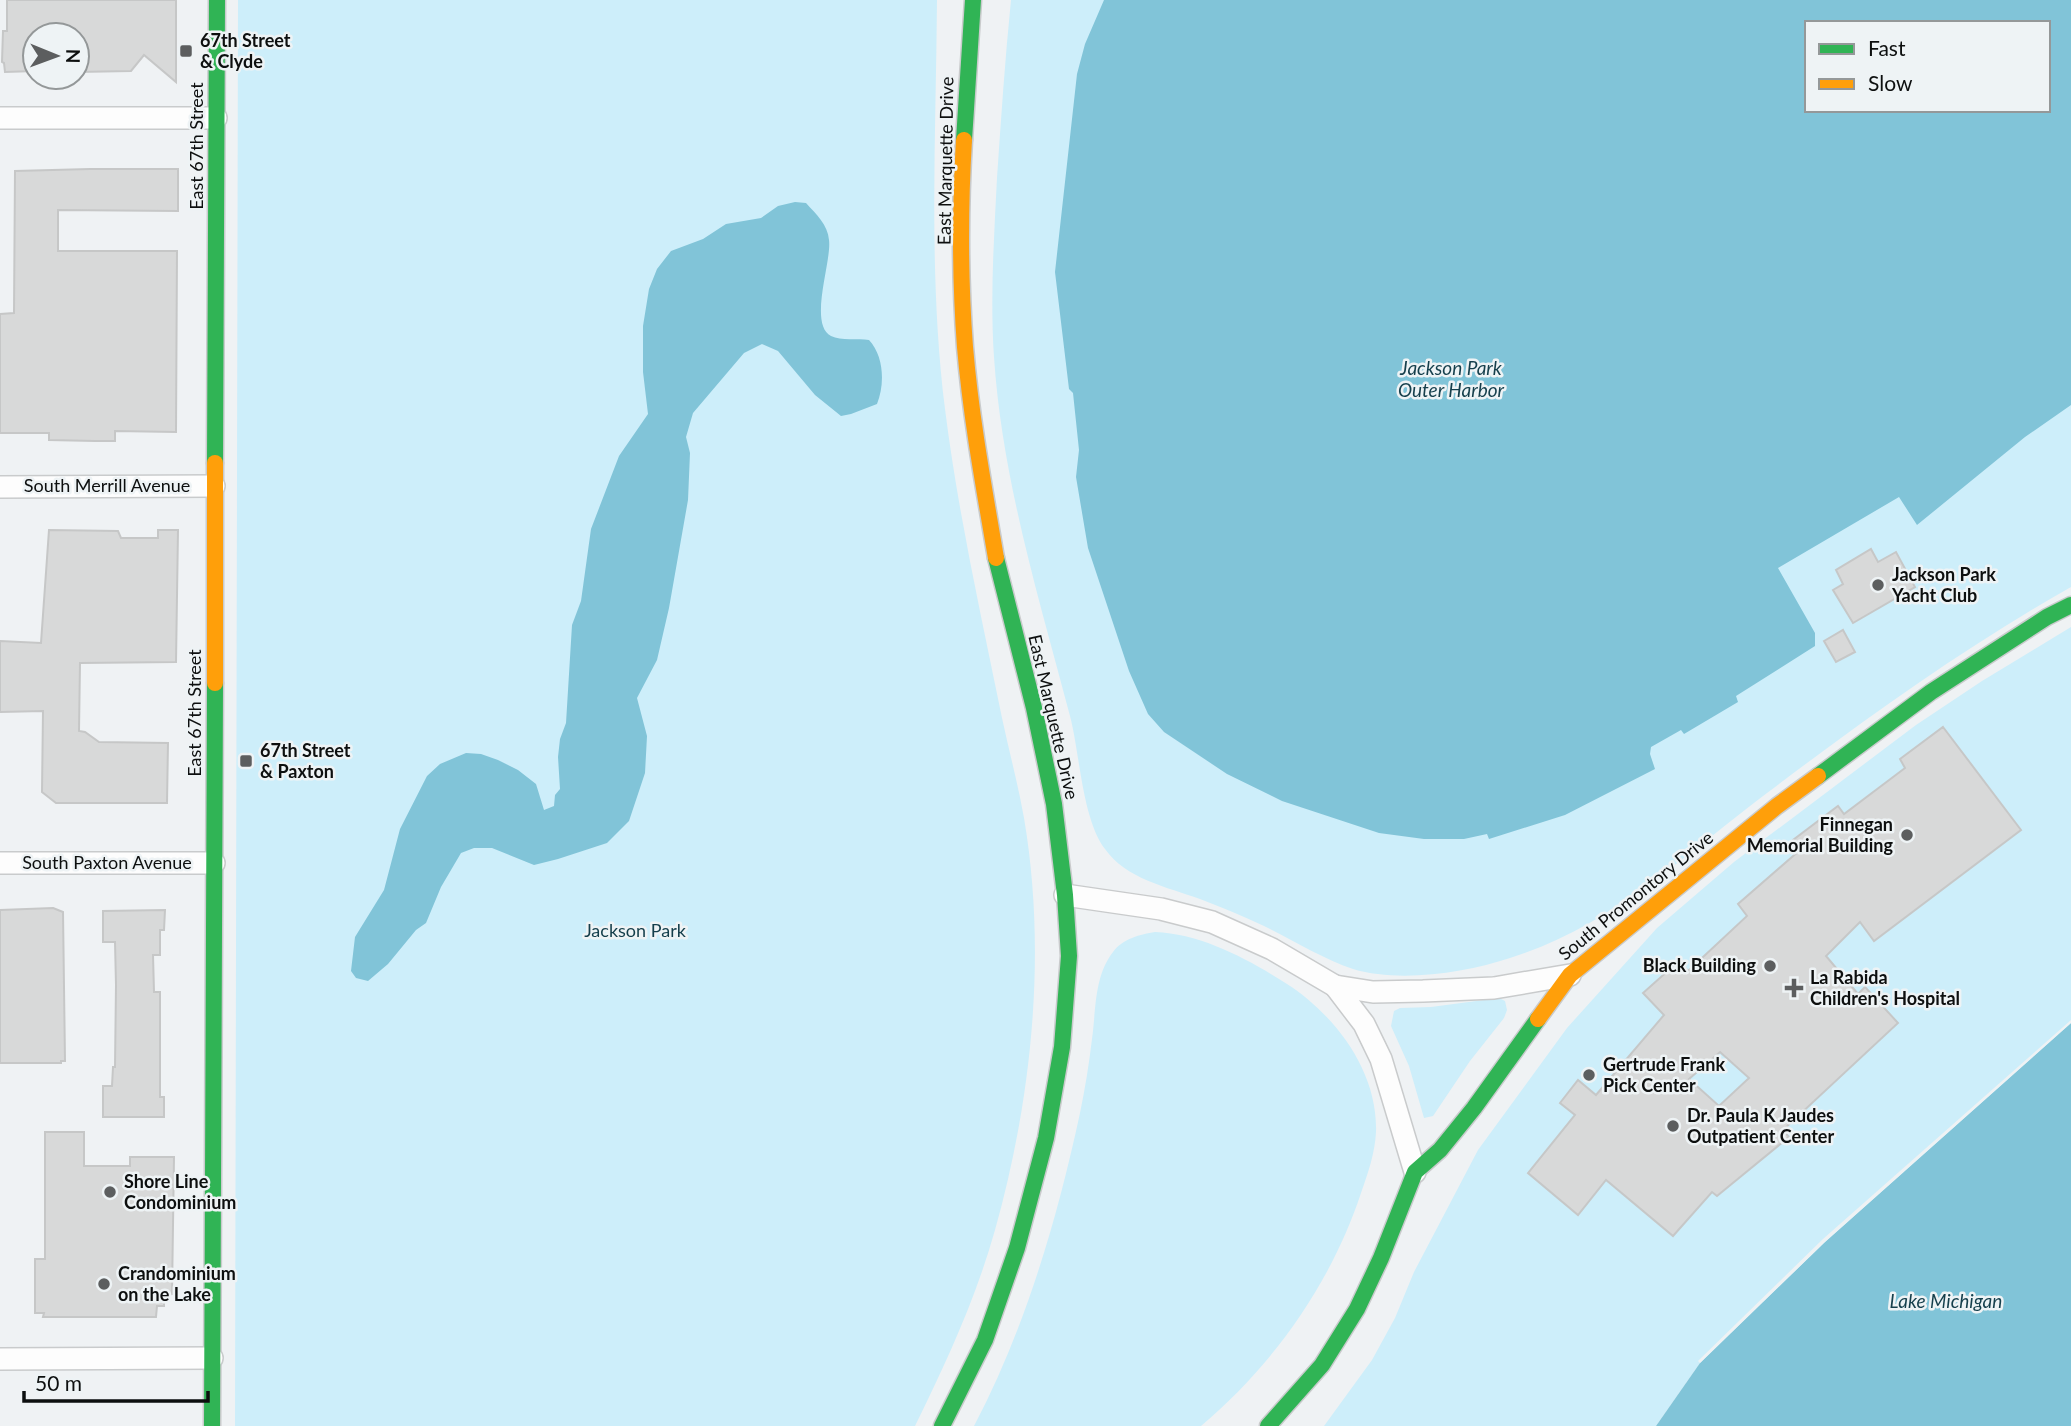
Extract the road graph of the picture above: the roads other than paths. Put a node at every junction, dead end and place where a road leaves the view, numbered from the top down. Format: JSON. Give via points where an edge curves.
{"nodes":[{"id":1,"x":217,"y":0,"type":"edge"},
{"id":2,"x":973,"y":0,"type":"edge"},
{"id":3,"x":0,"y":118,"type":"edge"},
{"id":4,"x":216,"y":118,"type":"junction"},
{"id":5,"x":214,"y":486,"type":"junction"},
{"id":6,"x":0,"y":487,"type":"edge"},
{"id":7,"x":2071,"y":605,"type":"edge"},
{"id":8,"x":0,"y":863,"type":"edge"},
{"id":9,"x":214,"y":863,"type":"junction"},
{"id":10,"x":1065,"y":895,"type":"junction"},
{"id":11,"x":1570,"y":975,"type":"junction"},
{"id":12,"x":1335,"y":986,"type":"junction"},
{"id":13,"x":1415,"y":1172,"type":"junction"},
{"id":14,"x":212,"y":1358,"type":"junction"},
{"id":15,"x":0,"y":1359,"type":"edge"},
{"id":16,"x":212,"y":1426,"type":"edge"},
{"id":17,"x":942,"y":1426,"type":"edge"},
{"id":18,"x":1268,"y":1426,"type":"edge"}],
"edges":[{"from":1,"to":4,"type":"street","name":"East 67th Street"},
{"from":2,"to":10,"type":"street","name":"East Marquette Drive","via":[[961,191],[965,347],[997,565],[1051,790]]},
{"from":3,"to":4,"type":"street"},
{"from":4,"to":5,"type":"street","name":"East 67th Street"},
{"from":5,"to":6,"type":"street","name":"South Merrill Avenue"},
{"from":5,"to":9,"type":"street","name":"East 67th Street"},
{"from":7,"to":11,"type":"street","name":"South Promontory Drive","via":[[1931,692],[1777,806]]},
{"from":8,"to":9,"type":"street","name":"South Paxton Avenue"},
{"from":9,"to":14,"type":"street","name":"East 67th Street"},
{"from":10,"to":12,"type":"street","via":[[1161,909],[1212,922],[1272,949]]},
{"from":10,"to":17,"type":"street","name":"East Marquette Drive","via":[[1069,956],[1062,1047],[1046,1138],[1017,1248],[985,1340]]},
{"from":11,"to":12,"type":"street","via":[[1494,988],[1423,992]]},
{"from":11,"to":13,"type":"street","name":"South Promontory Drive","via":[[1474,1108]]},
{"from":12,"to":13,"type":"street","via":[[1364,1024],[1381,1059]]},
{"from":13,"to":18,"type":"street","name":"South Promontory Drive","via":[[1357,1309],[1322,1365]]},
{"from":14,"to":15,"type":"street"},
{"from":14,"to":16,"type":"street","name":"East 67th Street"}]}
